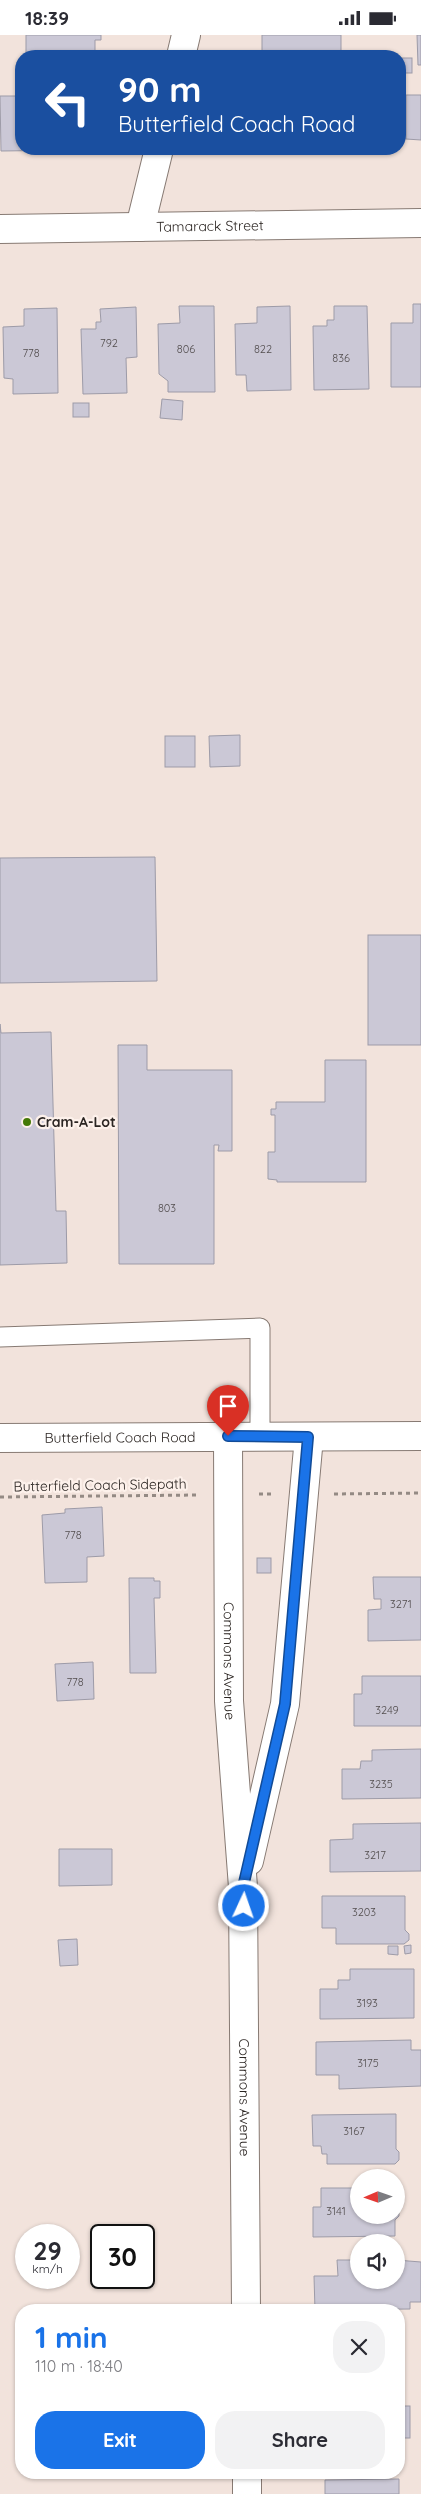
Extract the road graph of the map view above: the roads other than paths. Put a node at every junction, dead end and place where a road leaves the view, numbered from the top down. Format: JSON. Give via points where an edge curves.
{"nodes":[{"id":1,"x":186,"y":35,"type":"edge"},
{"id":2,"x":182,"y":50,"type":"edge"},
{"id":3,"x":157,"y":155,"type":"edge"},
{"id":4,"x":421,"y":223,"type":"edge"},
{"id":5,"x":140,"y":227,"type":"junction"},
{"id":6,"x":0,"y":229,"type":"edge"},
{"id":7,"x":0,"y":1337,"type":"edge"},
{"id":8,"x":228,"y":1436,"type":"junction"},
{"id":9,"x":260,"y":1436,"type":"junction"},
{"id":10,"x":421,"y":1436,"type":"edge"},
{"id":11,"x":308,"y":1437,"type":"junction"},
{"id":12,"x":0,"y":1438,"type":"edge"},
{"id":13,"x":243,"y":1887,"type":"junction"},
{"id":14,"x":246,"y":2304,"type":"edge"},
{"id":15,"x":247,"y":2479,"type":"edge"},
{"id":16,"x":247,"y":2494,"type":"edge"}],
"edges":[{"from":1,"to":2,"type":"street"},
{"from":3,"to":5,"type":"street"},
{"from":4,"to":5,"type":"street","name":"Tamarack Street"},
{"from":5,"to":6,"type":"street","name":"Tamarack Street"},
{"from":7,"to":9,"type":"lane","via":[[260,1328]]},
{"from":8,"to":9,"type":"street","name":"Butterfield Coach Road"},
{"from":8,"to":12,"type":"street","name":"Butterfield Coach Road"},
{"from":8,"to":13,"type":"street","name":"Commons Avenue","via":[[229,1701]]},
{"from":9,"to":11,"type":"street","name":"Butterfield Coach Road"},
{"from":10,"to":11,"type":"street","name":"Butterfield Coach Road"},
{"from":11,"to":13,"type":"street","name":"Commons Avenue","via":[[285,1704]]},
{"from":13,"to":14,"type":"street","name":"Commons Avenue"},
{"from":15,"to":16,"type":"street"}]}
